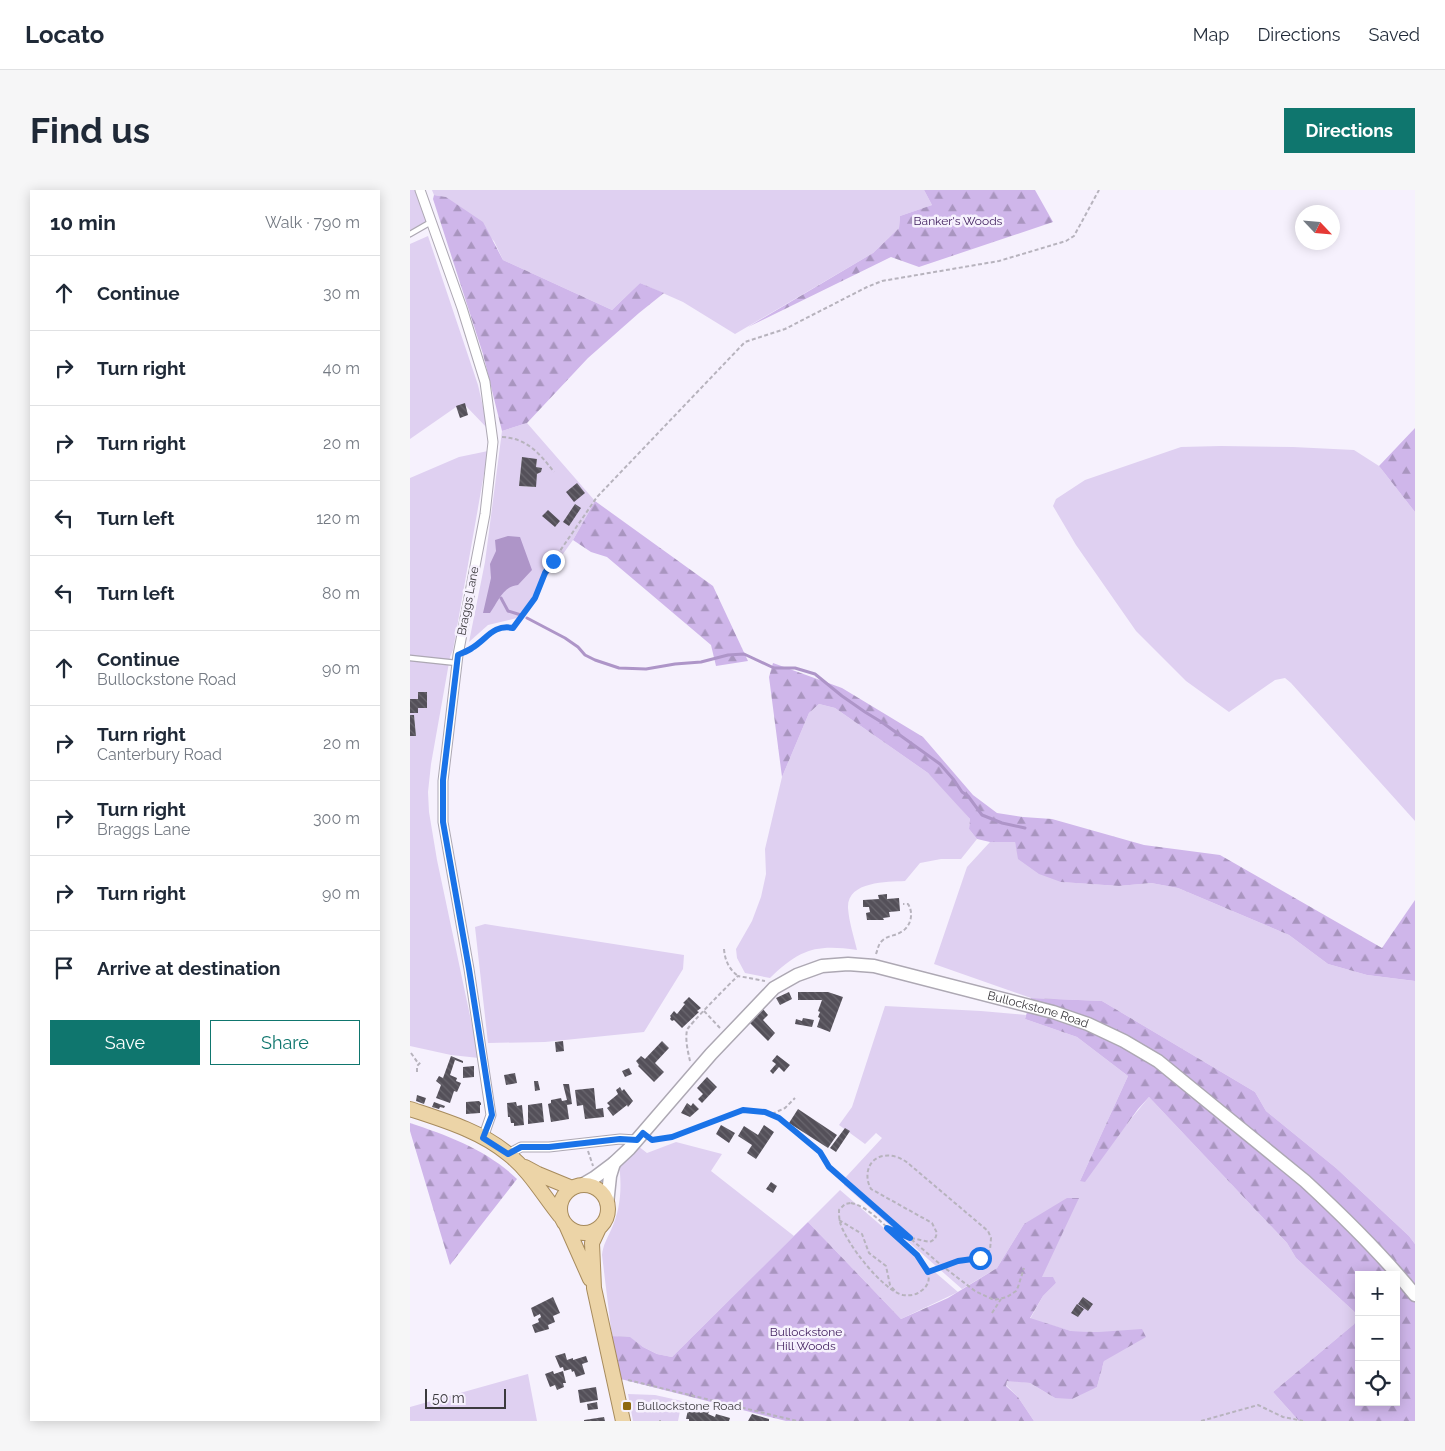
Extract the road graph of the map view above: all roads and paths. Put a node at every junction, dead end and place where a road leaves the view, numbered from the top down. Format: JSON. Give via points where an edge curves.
{"nodes":[{"id":1,"x":420,"y":190,"type":"edge"},
{"id":2,"x":1099,"y":190,"type":"edge"},
{"id":3,"x":431,"y":222,"type":"junction"},
{"id":4,"x":410,"y":234,"type":"edge"},
{"id":5,"x":492,"y":438,"type":"junction"},
{"id":6,"x":554,"y":472,"type":"dead end"},
{"id":7,"x":410,"y":658,"type":"edge"},
{"id":8,"x":457,"y":659,"type":"junction"},
{"id":9,"x":903,"y":904,"type":"dead end"},
{"id":10,"x":724,"y":949,"type":"dead end"},
{"id":11,"x":874,"y":966,"type":"junction"},
{"id":12,"x":738,"y":976,"type":"junction"},
{"id":13,"x":774,"y":988,"type":"junction"},
{"id":14,"x":704,"y":1012,"type":"junction"},
{"id":15,"x":722,"y":1030,"type":"dead end"},
{"id":16,"x":411,"y":1053,"type":"edge"},
{"id":17,"x":422,"y":1061,"type":"dead end"},
{"id":18,"x":418,"y":1064,"type":"junction"},
{"id":19,"x":697,"y":1071,"type":"junction"},
{"id":20,"x":417,"y":1072,"type":"dead end"},
{"id":21,"x":795,"y":1098,"type":"dead end"},
{"id":22,"x":410,"y":1109,"type":"edge"},
{"id":23,"x":772,"y":1114,"type":"junction"},
{"id":24,"x":640,"y":1137,"type":"junction"},
{"id":25,"x":483,"y":1138,"type":"junction"},
{"id":26,"x":513,"y":1158,"type":"junction"},
{"id":27,"x":614,"y":1163,"type":"junction"},
{"id":28,"x":577,"y":1186,"type":"junction"},
{"id":29,"x":607,"y":1204,"type":"junction"},
{"id":30,"x":563,"y":1220,"type":"junction"},
{"id":31,"x":839,"y":1220,"type":"junction"},
{"id":32,"x":598,"y":1228,"type":"junction"},
{"id":33,"x":887,"y":1228,"type":"junction"},
{"id":34,"x":910,"y":1238,"type":"junction"},
{"id":35,"x":1024,"y":1268,"type":"dead end"},
{"id":36,"x":928,"y":1272,"type":"junction"},
{"id":37,"x":594,"y":1288,"type":"junction"},
{"id":38,"x":896,"y":1293,"type":"junction"},
{"id":39,"x":1415,"y":1295,"type":"edge"},
{"id":40,"x":1001,"y":1299,"type":"junction"},
{"id":41,"x":992,"y":1313,"type":"dead end"},
{"id":42,"x":613,"y":1377,"type":"junction"},
{"id":43,"x":623,"y":1421,"type":"edge"},
{"id":44,"x":797,"y":1421,"type":"edge"},
{"id":45,"x":1201,"y":1421,"type":"edge"},
{"id":46,"x":1303,"y":1421,"type":"edge"}],
"edges":[{"from":1,"to":3,"type":"street","name":"Braggs Lane"},
{"from":2,"to":8,"type":"path","via":[[1074,236],[1066,241],[999,261],[882,281],[785,329],[745,342],[597,496],[545,573],[535,598],[513,628],[495,630]]},
{"from":3,"to":4,"type":"lane"},
{"from":3,"to":5,"type":"street","name":"Braggs Lane","via":[[485,382]]},
{"from":5,"to":6,"type":"path","via":[[510,437],[531,445]]},
{"from":5,"to":8,"type":"street","name":"Braggs Lane","via":[[485,514]]},
{"from":7,"to":8,"type":"lane"},
{"from":8,"to":25,"type":"street","name":"Braggs Lane","via":[[443,780],[443,822],[492,1115]]},
{"from":9,"to":11,"type":"path","via":[[911,908],[911,920],[903,932],[890,935],[879,944]]},
{"from":10,"to":12,"type":"path","via":[[727,964]]},
{"from":11,"to":13,"type":"street","name":"Bullockstone Road","via":[[822,966]]},
{"from":11,"to":39,"type":"street","name":"Bullockstone Road","via":[[1053,1012],[1088,1024],[1158,1061],[1327,1201]]},
{"from":12,"to":13,"type":"path","via":[[766,981]]},
{"from":12,"to":14,"type":"path"},
{"from":13,"to":19,"type":"street","name":"Bullockstone Road"},
{"from":14,"to":15,"type":"path"},
{"from":14,"to":19,"type":"path","via":[[687,1029],[690,1061]]},
{"from":16,"to":18,"type":"path"},
{"from":17,"to":18,"type":"path"},
{"from":18,"to":20,"type":"path"},
{"from":19,"to":24,"type":"street","name":"Bullockstone Road"},
{"from":21,"to":23,"type":"path"},
{"from":22,"to":25,"type":"main road"},
{"from":23,"to":24,"type":"path","via":[[743,1110],[672,1137],[652,1140]]},
{"from":23,"to":34,"type":"path","via":[[820,1152],[829,1167]]},
{"from":24,"to":26,"type":"street","via":[[521,1147]]},
{"from":24,"to":27,"type":"street","name":"Bullockstone Road"},
{"from":25,"to":26,"type":"main road"},
{"from":26,"to":28,"type":"main road","via":[[538,1174]]},
{"from":26,"to":30,"type":"main road"},
{"from":27,"to":28,"type":"street","name":"Bullockstone Road"},
{"from":27,"to":29,"type":"street"},
{"from":28,"to":29,"type":"main road","via":[[596,1188]]},
{"from":28,"to":30,"type":"main road","via":[[561,1201],[559,1208]]},
{"from":29,"to":32,"type":"main road","via":[[605,1220]]},
{"from":30,"to":32,"type":"main road","via":[[576,1232]]},
{"from":30,"to":37,"type":"main road"},
{"from":31,"to":33,"type":"path","via":[[839,1210],[852,1203],[860,1205]]},
{"from":31,"to":38,"type":"path","via":[[857,1254],[888,1289]]},
{"from":31,"to":38,"type":"path","via":[[862,1234],[869,1253],[886,1266],[890,1284]]},
{"from":32,"to":37,"type":"main road","via":[[592,1243]]},
{"from":33,"to":34,"type":"path"},
{"from":33,"to":36,"type":"path","via":[[917,1255]]},
{"from":34,"to":36,"type":"path","via":[[930,1242],[937,1233],[932,1222],[871,1189],[867,1177],[874,1159],[882,1156],[902,1158],[988,1231],[990,1250],[980,1258],[958,1261]]},
{"from":34,"to":40,"type":"path","via":[[975,1291],[994,1300]]},
{"from":35,"to":40,"type":"path","via":[[1016,1291]]},
{"from":36,"to":38,"type":"path","via":[[927,1286],[922,1290],[912,1295]]},
{"from":37,"to":42,"type":"main road"},
{"from":40,"to":41,"type":"path"},
{"from":42,"to":43,"type":"main road"},
{"from":42,"to":44,"type":"path"},
{"from":45,"to":46,"type":"path","via":[[1258,1405],[1283,1417]]}]}
